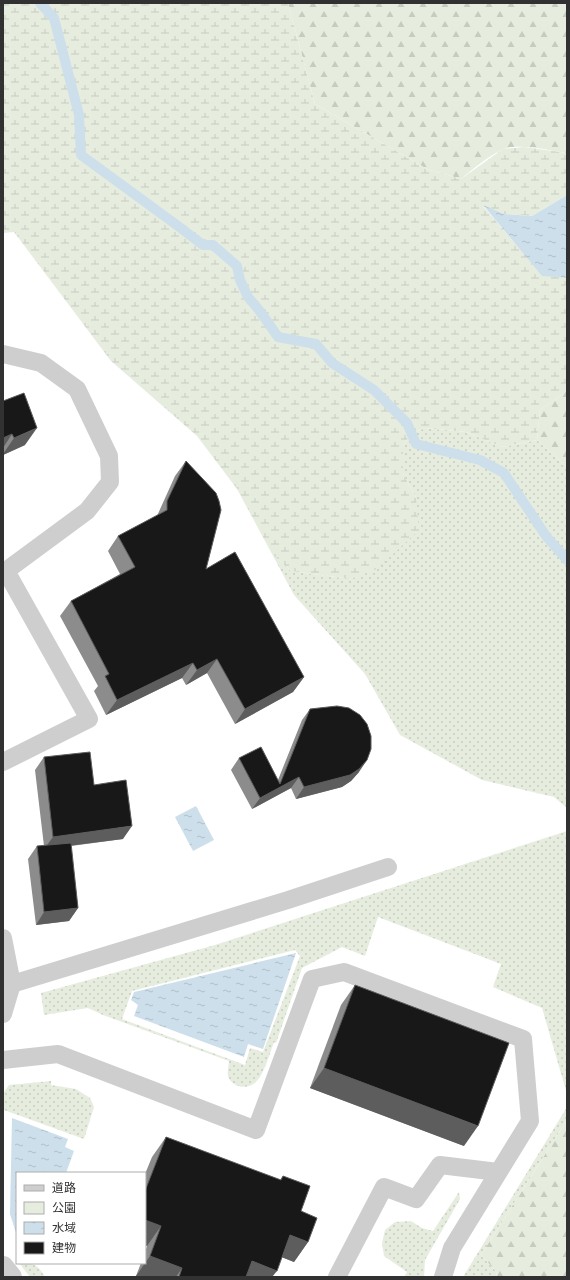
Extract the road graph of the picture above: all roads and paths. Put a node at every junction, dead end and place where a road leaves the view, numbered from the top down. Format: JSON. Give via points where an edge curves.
{"nodes":[{"id":1,"x":3,"y":354,"type":"edge"},
{"id":2,"x":5,"y":572,"type":"edge"},
{"id":3,"x":3,"y":762,"type":"edge"},
{"id":4,"x":388,"y":867,"type":"dead end"},
{"id":5,"x":3,"y":938,"type":"edge"},
{"id":6,"x":12,"y":984,"type":"junction"},
{"id":7,"x":3,"y":1014,"type":"edge"},
{"id":8,"x":3,"y":1060,"type":"edge"},
{"id":9,"x":498,"y":1172,"type":"junction"},
{"id":10,"x":3,"y":1267,"type":"edge"},
{"id":11,"x":11,"y":1277,"type":"edge"},
{"id":12,"x":337,"y":1277,"type":"edge"},
{"id":13,"x":443,"y":1277,"type":"edge"}],
"edges":[{"from":1,"to":2,"type":"lane","via":[[41,363],[77,389],[109,456],[110,482],[87,512]]},
{"from":2,"to":3,"type":"lane","via":[[89,719]]},
{"from":4,"to":6,"type":"lane","via":[[280,903]]},
{"from":5,"to":6,"type":"lane"},
{"from":6,"to":7,"type":"lane"},
{"from":8,"to":9,"type":"lane","via":[[58,1054],[256,1130],[312,979],[344,972],[523,1039],[530,1121]]},
{"from":9,"to":12,"type":"lane","via":[[440,1165],[416,1199],[384,1187]]},
{"from":9,"to":13,"type":"lane","via":[[452,1248]]},
{"from":10,"to":11,"type":"street"}]}
